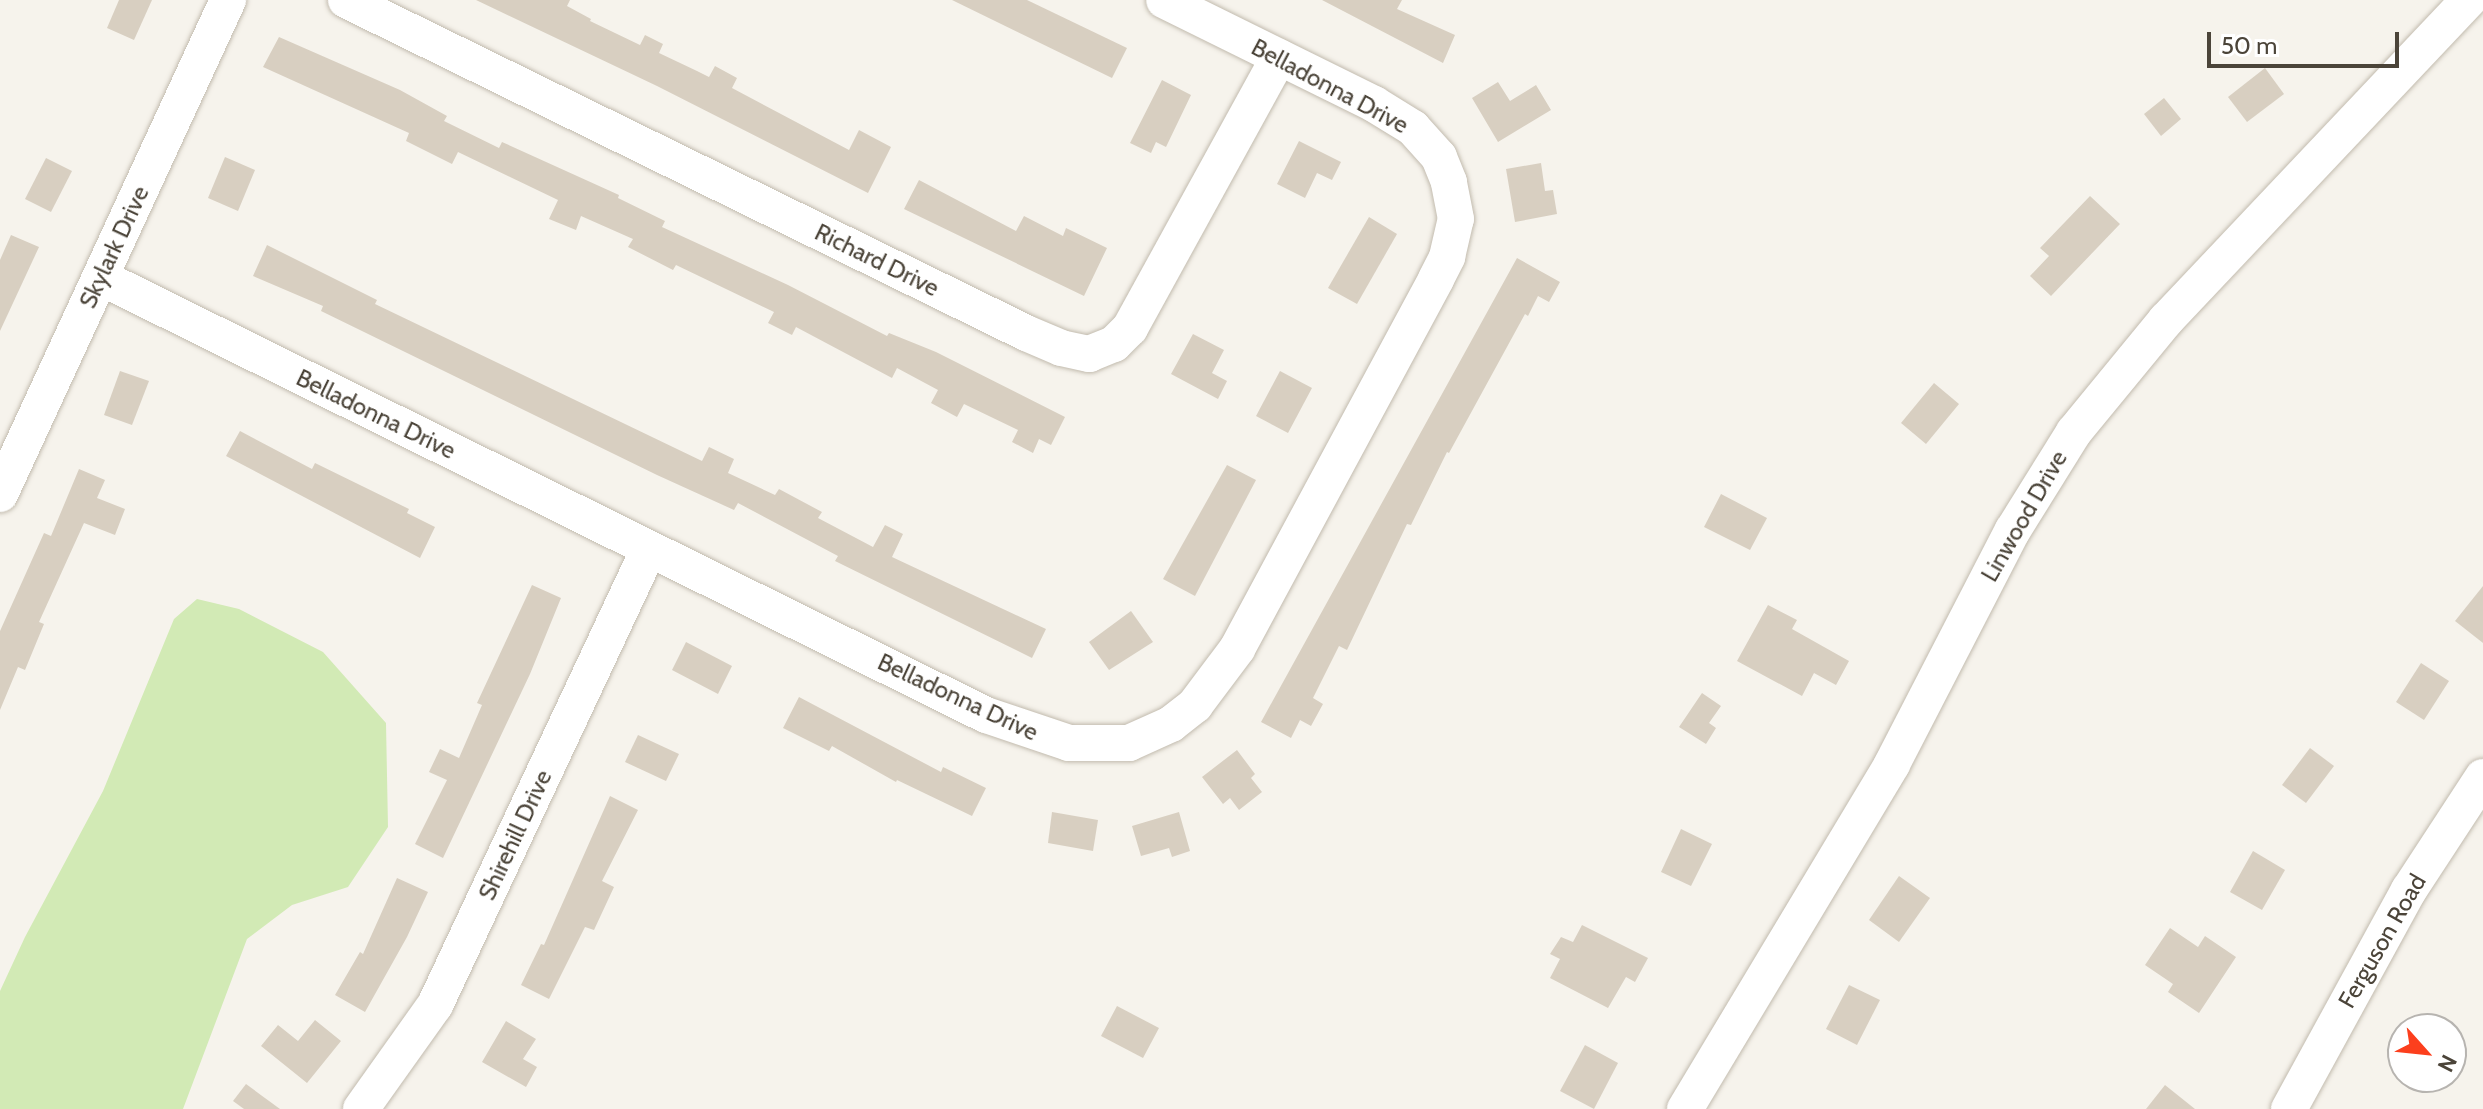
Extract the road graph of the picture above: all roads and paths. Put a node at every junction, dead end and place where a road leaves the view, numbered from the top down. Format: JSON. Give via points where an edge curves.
{"nodes":[{"id":1,"x":228,"y":0,"type":"edge"},
{"id":2,"x":346,"y":0,"type":"edge"},
{"id":3,"x":1164,"y":0,"type":"edge"},
{"id":4,"x":2469,"y":0,"type":"edge"},
{"id":5,"x":1279,"y":57,"type":"junction"},
{"id":6,"x":100,"y":277,"type":"junction"},
{"id":7,"x":0,"y":494,"type":"edge"},
{"id":8,"x":649,"y":549,"type":"junction"},
{"id":9,"x":2483,"y":777,"type":"edge"},
{"id":10,"x":361,"y":1109,"type":"edge"},
{"id":11,"x":1685,"y":1109,"type":"edge"},
{"id":12,"x":2289,"y":1109,"type":"edge"}],
"edges":[{"from":1,"to":6,"type":"street","name":"Skylark Drive"},
{"from":2,"to":5,"type":"street","name":"Richard Drive","via":[[1026,333],[1089,354],[1114,344],[1130,328]]},
{"from":3,"to":5,"type":"street","name":"Belladonna Drive"},
{"from":4,"to":11,"type":"street","name":"Linwood Drive","via":[[2177,308],[2074,432],[2013,530],[1884,778]]},
{"from":5,"to":8,"type":"street","name":"Belladonna Drive","via":[[1413,128],[1439,157],[1456,219],[1436,279],[1237,649],[1215,682],[1171,724],[1113,745],[1069,743],[1029,732]]},
{"from":6,"to":7,"type":"street","name":"Skylark Drive"},
{"from":6,"to":8,"type":"street","name":"Belladonna Drive"},
{"from":8,"to":10,"type":"street","name":"Shirehill Drive","via":[[435,1005]]},
{"from":9,"to":12,"type":"street","name":"Ferguson Road","via":[[2409,890]]}]}
